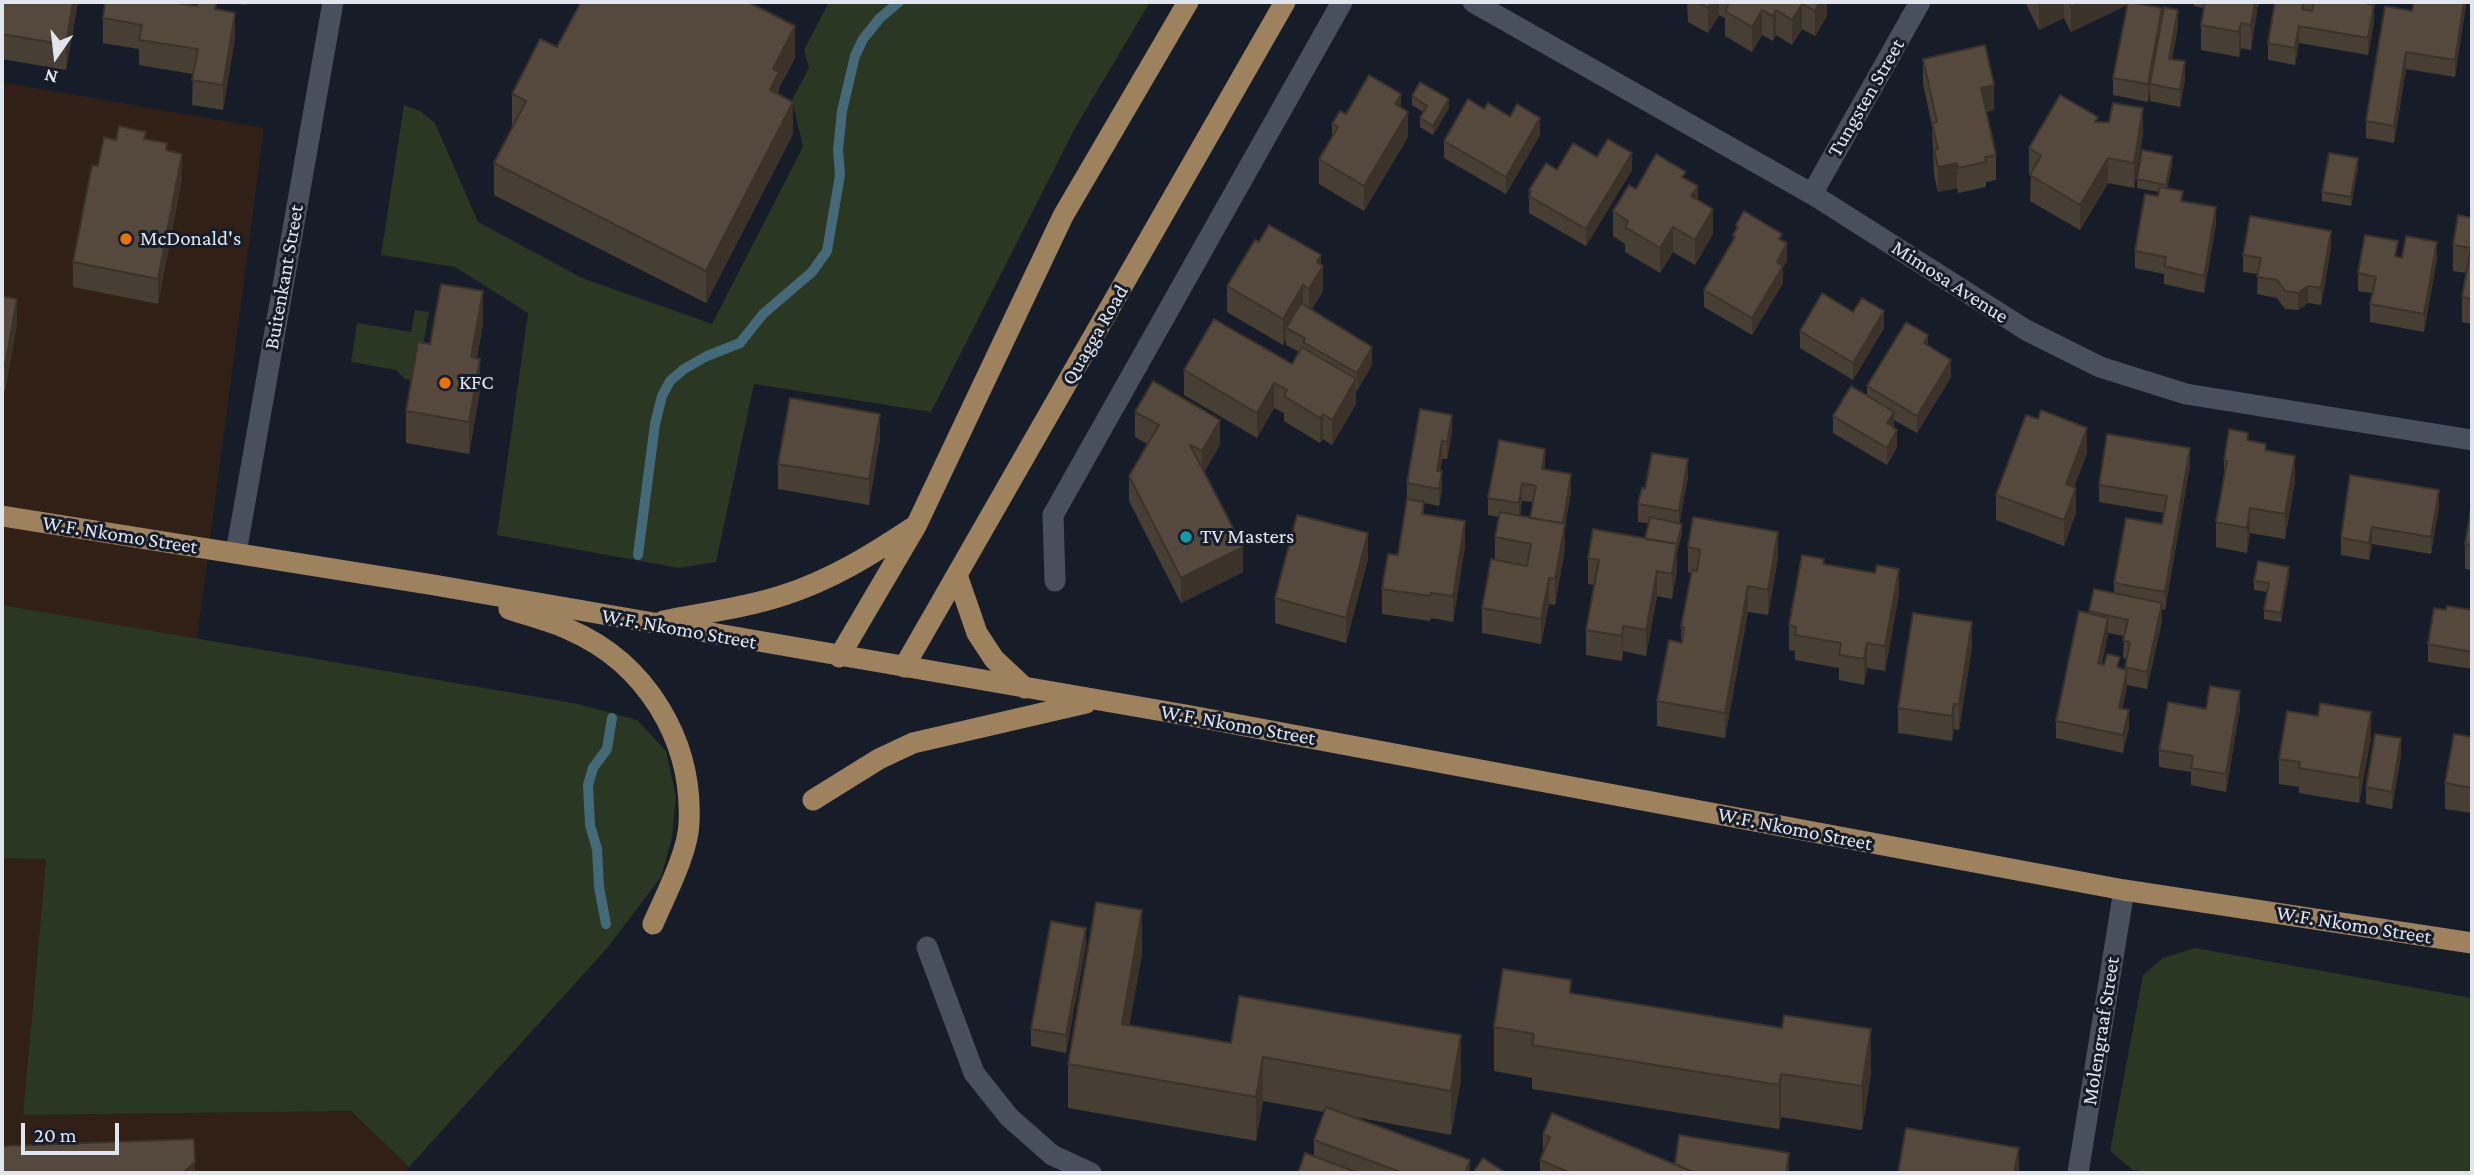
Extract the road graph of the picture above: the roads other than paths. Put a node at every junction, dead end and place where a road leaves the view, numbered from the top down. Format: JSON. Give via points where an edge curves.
{"nodes":[{"id":1,"x":333,"y":2,"type":"edge"},
{"id":2,"x":1188,"y":2,"type":"edge"},
{"id":3,"x":1285,"y":2,"type":"edge"},
{"id":4,"x":1342,"y":2,"type":"edge"},
{"id":5,"x":1474,"y":2,"type":"edge"},
{"id":6,"x":1920,"y":2,"type":"edge"},
{"id":7,"x":1812,"y":194,"type":"junction"},
{"id":8,"x":2472,"y":440,"type":"edge"},
{"id":9,"x":2,"y":516,"type":"edge"},
{"id":10,"x":916,"y":526,"type":"junction"},
{"id":11,"x":236,"y":553,"type":"junction"},
{"id":12,"x":957,"y":575,"type":"junction"},
{"id":13,"x":1055,"y":581,"type":"dead end"},
{"id":14,"x":435,"y":585,"type":"junction"},
{"id":15,"x":650,"y":624,"type":"junction"},
{"id":16,"x":839,"y":657,"type":"junction"},
{"id":17,"x":904,"y":667,"type":"junction"},
{"id":18,"x":1025,"y":688,"type":"junction"},
{"id":19,"x":1098,"y":700,"type":"junction"},
{"id":20,"x":813,"y":800,"type":"dead end"},
{"id":21,"x":2123,"y":890,"type":"junction"},
{"id":22,"x":653,"y":924,"type":"dead end"},
{"id":23,"x":2472,"y":943,"type":"edge"},
{"id":24,"x":927,"y":947,"type":"dead end"},
{"id":25,"x":1091,"y":1173,"type":"edge"},
{"id":26,"x":2078,"y":1173,"type":"edge"}],
"edges":[{"from":1,"to":11,"type":"street","name":"Buitenkant Street"},
{"from":2,"to":10,"type":"main road","via":[[1063,216]]},
{"from":3,"to":12,"type":"main road","name":"Quagga Road"},
{"from":4,"to":13,"type":"street","via":[[1053,515]]},
{"from":5,"to":7,"type":"street","name":"Mimosa Avenue"},
{"from":6,"to":7,"type":"street","name":"Tungsten Street"},
{"from":7,"to":8,"type":"street","name":"Mimosa Avenue","via":[[2026,330],[2100,368],[2186,394]]},
{"from":9,"to":11,"type":"main road","name":"W.F. Nkomo Street"},
{"from":10,"to":15,"type":"main road","via":[[861,562],[782,596]]},
{"from":10,"to":16,"type":"main road"},
{"from":11,"to":14,"type":"main road","name":"W.F. Nkomo Street"},
{"from":12,"to":17,"type":"main road","name":"Quagga Road"},
{"from":12,"to":18,"type":"main road","via":[[977,633],[994,659]]},
{"from":14,"to":15,"type":"main road","name":"W.F. Nkomo Street"},
{"from":14,"to":22,"type":"main road","via":[[570,629],[606,649],[637,675],[660,709],[678,743],[690,825],[679,865]]},
{"from":15,"to":16,"type":"main road","name":"W.F. Nkomo Street"},
{"from":16,"to":17,"type":"main road","name":"W.F. Nkomo Street"},
{"from":17,"to":18,"type":"main road","name":"W.F. Nkomo Street"},
{"from":18,"to":19,"type":"main road","name":"W.F. Nkomo Street"},
{"from":19,"to":20,"type":"main road","via":[[913,743]]},
{"from":19,"to":21,"type":"main road","name":"W.F. Nkomo Street"},
{"from":21,"to":23,"type":"main road","name":"W.F. Nkomo Street"},
{"from":21,"to":26,"type":"street","name":"Molengraaf Street"},
{"from":24,"to":25,"type":"street","via":[[974,1073],[1009,1117],[1052,1155]]}]}
